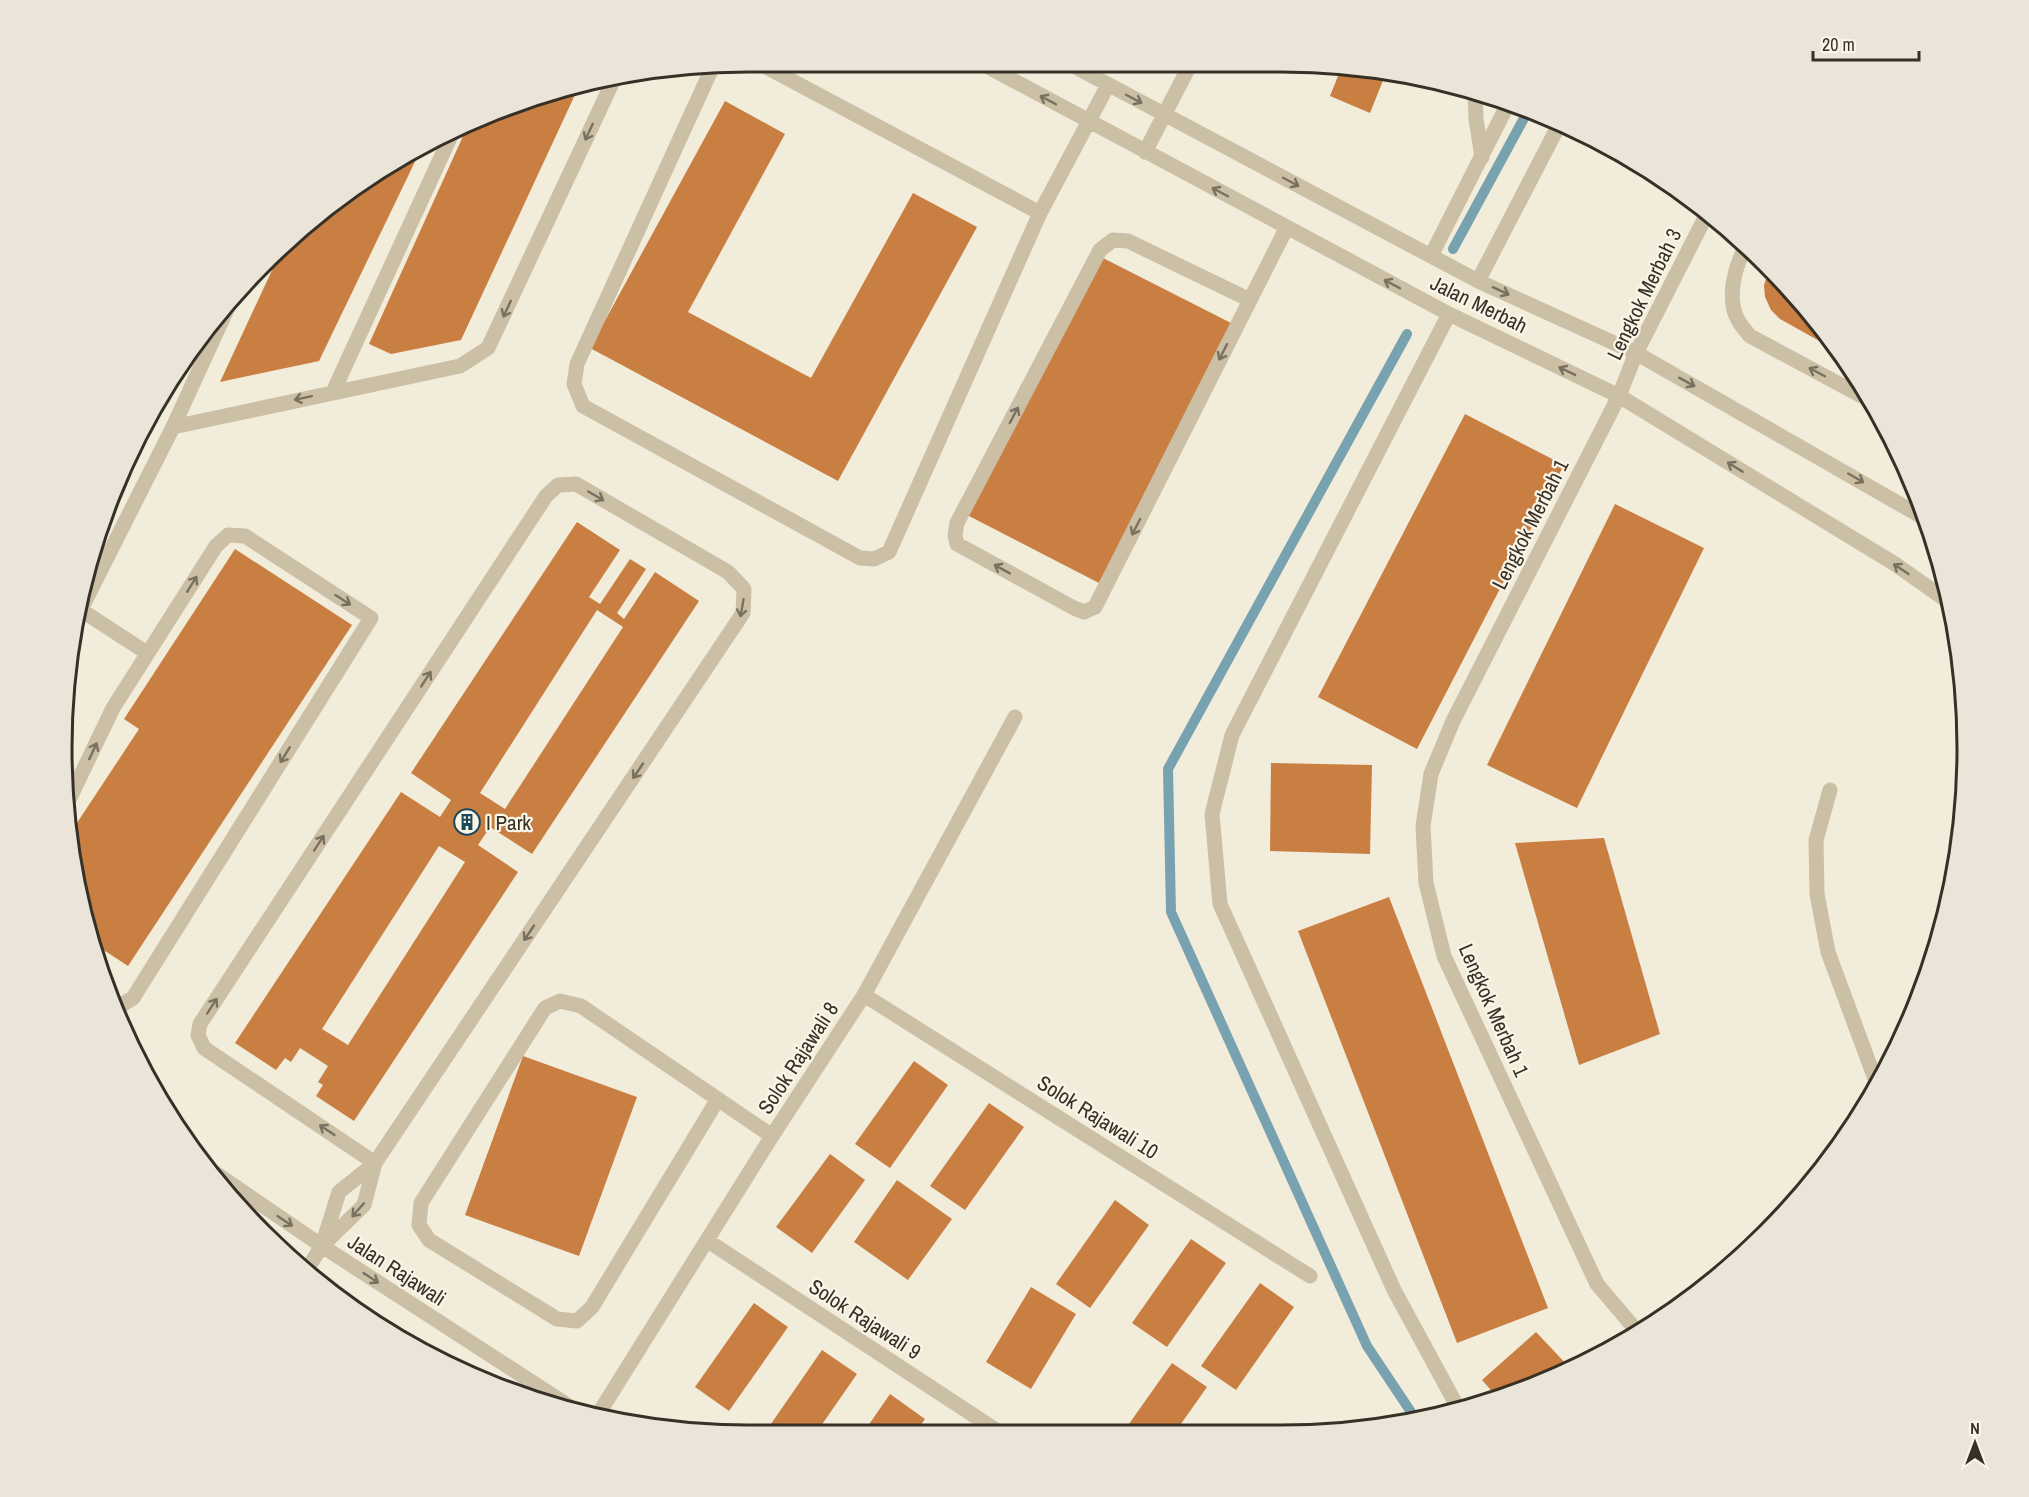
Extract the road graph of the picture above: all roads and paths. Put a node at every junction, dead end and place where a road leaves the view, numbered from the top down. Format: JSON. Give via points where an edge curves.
{"nodes":[{"id":1,"x":775,"y":72,"type":"edge"},
{"id":2,"x":998,"y":72,"type":"edge"},
{"id":3,"x":1084,"y":72,"type":"edge"},
{"id":4,"x":1186,"y":72,"type":"edge"},
{"id":5,"x":710,"y":73,"type":"edge"},
{"id":6,"x":1108,"y":85,"type":"junction"},
{"id":7,"x":610,"y":86,"type":"edge"},
{"id":8,"x":1475,"y":101,"type":"edge"},
{"id":9,"x":1505,"y":110,"type":"edge"},
{"id":10,"x":1165,"y":115,"type":"junction"},
{"id":11,"x":1090,"y":122,"type":"junction"},
{"id":12,"x":1556,"y":131,"type":"edge"},
{"id":13,"x":446,"y":143,"type":"edge"},
{"id":14,"x":1145,"y":152,"type":"junction"},
{"id":15,"x":1482,"y":157,"type":"junction"},
{"id":16,"x":1040,"y":213,"type":"junction"},
{"id":17,"x":1703,"y":221,"type":"edge"},
{"id":18,"x":1287,"y":227,"type":"junction"},
{"id":19,"x":1742,"y":254,"type":"edge"},
{"id":20,"x":1431,"y":256,"type":"junction"},
{"id":21,"x":1478,"y":281,"type":"junction"},
{"id":22,"x":1250,"y":300,"type":"junction"},
{"id":23,"x":1449,"y":314,"type":"junction"},
{"id":24,"x":217,"y":330,"type":"edge"},
{"id":25,"x":1636,"y":353,"type":"junction"},
{"id":26,"x":333,"y":392,"type":"junction"},
{"id":27,"x":1855,"y":393,"type":"edge"},
{"id":28,"x":1620,"y":396,"type":"junction"},
{"id":29,"x":173,"y":427,"type":"junction"},
{"id":30,"x":1914,"y":512,"type":"edge"},
{"id":31,"x":91,"y":590,"type":"edge"},
{"id":32,"x":1939,"y":595,"type":"edge"},
{"id":33,"x":85,"y":620,"type":"edge"},
{"id":34,"x":147,"y":653,"type":"junction"},
{"id":35,"x":1015,"y":717,"type":"dead end"},
{"id":36,"x":1830,"y":790,"type":"dead end"},
{"id":37,"x":73,"y":792,"type":"edge"},
{"id":38,"x":864,"y":995,"type":"junction"},
{"id":39,"x":122,"y":1004,"type":"edge"},
{"id":40,"x":1873,"y":1074,"type":"edge"},
{"id":41,"x":718,"y":1099,"type":"junction"},
{"id":42,"x":772,"y":1136,"type":"junction"},
{"id":43,"x":375,"y":1163,"type":"junction"},
{"id":44,"x":231,"y":1184,"type":"edge"},
{"id":45,"x":708,"y":1241,"type":"junction"},
{"id":46,"x":322,"y":1246,"type":"junction"},
{"id":47,"x":310,"y":1264,"type":"edge"},
{"id":48,"x":1310,"y":1276,"type":"dead end"},
{"id":49,"x":1632,"y":1326,"type":"edge"},
{"id":50,"x":553,"y":1396,"type":"edge"},
{"id":51,"x":1455,"y":1402,"type":"edge"},
{"id":52,"x":602,"y":1409,"type":"edge"},
{"id":53,"x":988,"y":1425,"type":"edge"}],
"edges":[{"from":1,"to":16,"type":"street"},
{"from":11,"to":2,"type":"street","name":"Jalan Merbah","one_way":true},
{"from":3,"to":6,"type":"street","name":"Jalan Merbah"},
{"from":4,"to":10,"type":"street"},
{"from":5,"to":16,"type":"street","via":[[577,364],[574,384],[583,406],[860,558],[874,559],[889,552]]},
{"from":6,"to":10,"type":"street","name":"Jalan Merbah","one_way":true},
{"from":6,"to":11,"type":"street"},
{"from":7,"to":26,"type":"street","one_way":true,"via":[[488,348],[460,366]]},
{"from":8,"to":15,"type":"street"},
{"from":9,"to":15,"type":"street"},
{"from":10,"to":14,"type":"street"},
{"from":10,"to":20,"type":"street","name":"Jalan Merbah","one_way":true},
{"from":11,"to":14,"type":"street","name":"Jalan Merbah"},
{"from":11,"to":16,"type":"street"},
{"from":12,"to":21,"type":"street"},
{"from":13,"to":26,"type":"street"},
{"from":18,"to":14,"type":"street","name":"Jalan Merbah","one_way":true},
{"from":15,"to":20,"type":"street"},
{"from":17,"to":25,"type":"street","name":"Lengkok Merbah 3"},
{"from":18,"to":22,"type":"street"},
{"from":23,"to":18,"type":"street","name":"Jalan Merbah","one_way":true},
{"from":27,"to":19,"type":"street","one_way":true,"via":[[1750,336],[1737,319],[1732,292]]},
{"from":20,"to":21,"type":"street","name":"Jalan Merbah"},
{"from":21,"to":25,"type":"street","name":"Jalan Merbah","one_way":true},
{"from":22,"to":22,"type":"street","one_way":true,"via":[[1095,608],[1084,612],[1074,608],[957,544],[957,524],[1101,250],[1113,240],[1128,241]]},
{"from":28,"to":23,"type":"street","name":"Jalan Merbah","one_way":true},
{"from":23,"to":51,"type":"street","via":[[1232,735],[1212,814],[1220,904],[1394,1290]]},
{"from":24,"to":29,"type":"street"},
{"from":25,"to":28,"type":"street","name":"Lengkok Merbah 3"},
{"from":25,"to":30,"type":"street","name":"Jalan Merbah","one_way":true},
{"from":26,"to":29,"type":"street","one_way":true},
{"from":32,"to":28,"type":"street","name":"Jalan Merbah","one_way":true},
{"from":28,"to":49,"type":"street","name":"Lengkok Merbah 1","via":[[1453,721],[1431,774],[1423,825],[1426,882],[1444,956],[1596,1284]]},
{"from":29,"to":31,"type":"street"},
{"from":33,"to":34,"type":"street"},
{"from":37,"to":34,"type":"street","one_way":true,"via":[[113,708]]},
{"from":34,"to":39,"type":"street","one_way":true,"via":[[216,546],[228,535],[245,536],[371,618],[133,998]]},
{"from":35,"to":38,"type":"street","name":"Solok Rajawali 8"},
{"from":36,"to":40,"type":"street","via":[[1816,840],[1817,894],[1828,952]]},
{"from":38,"to":42,"type":"street","name":"Solok Rajawali 8"},
{"from":38,"to":48,"type":"street","name":"Solok Rajawali 10"},
{"from":41,"to":41,"type":"street","via":[[581,1006],[560,1001],[545,1008],[421,1203],[419,1225],[429,1240],[557,1319],[577,1321],[592,1307]]},
{"from":41,"to":42,"type":"street"},
{"from":42,"to":45,"type":"street","name":"Solok Rajawali 8"},
{"from":43,"to":43,"type":"street","one_way":true,"via":[[204,1048],[198,1035],[200,1024],[546,496],[558,485],[576,484],[728,572],[744,589],[744,613]]},
{"from":43,"to":46,"type":"street","one_way":true,"via":[[363,1205]]},
{"from":43,"to":46,"type":"street","via":[[339,1192]]},
{"from":44,"to":46,"type":"street","name":"Jalan Rajawali","one_way":true},
{"from":45,"to":52,"type":"street","name":"Solok Rajawali 8"},
{"from":45,"to":53,"type":"street","name":"Solok Rajawali 9"},
{"from":46,"to":47,"type":"street"},
{"from":46,"to":50,"type":"street","name":"Jalan Rajawali","one_way":true}]}
